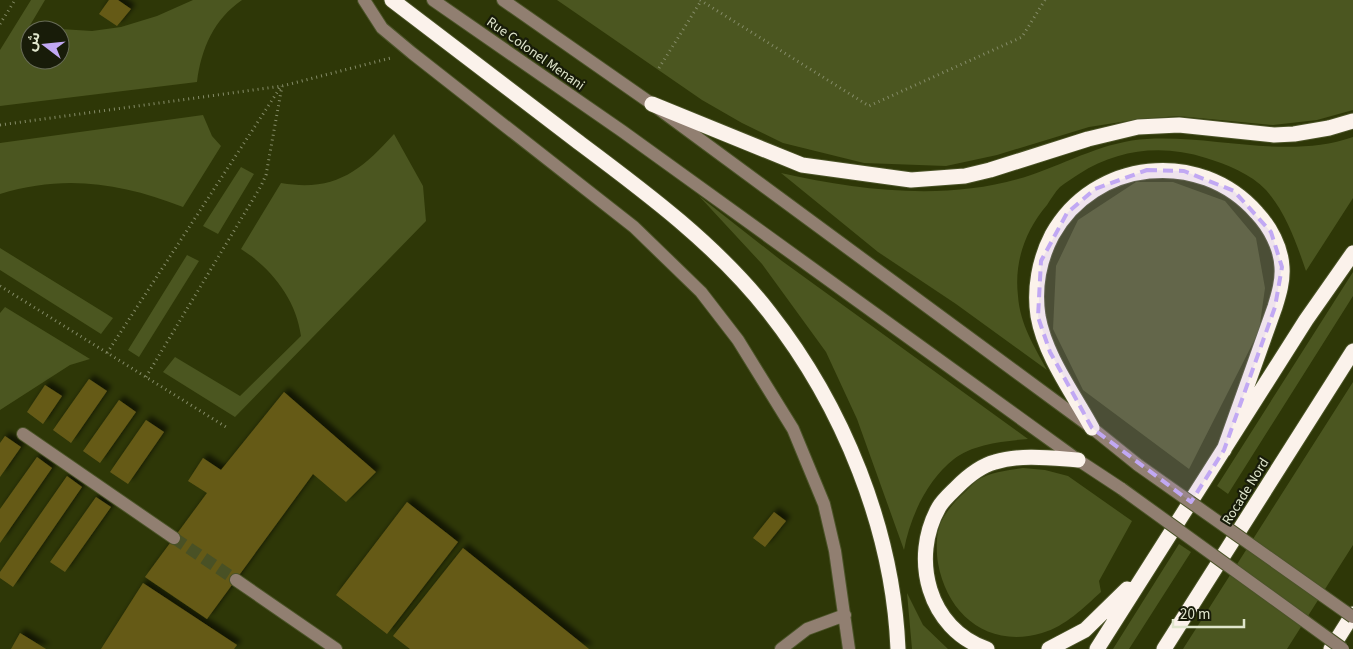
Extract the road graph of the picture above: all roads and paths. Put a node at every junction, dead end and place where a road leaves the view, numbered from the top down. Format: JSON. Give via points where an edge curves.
{"nodes":[{"id":1,"x":15,"y":0,"type":"edge"},
{"id":2,"x":364,"y":0,"type":"edge"},
{"id":3,"x":392,"y":0,"type":"edge"},
{"id":4,"x":433,"y":0,"type":"edge"},
{"id":5,"x":503,"y":0,"type":"edge"},
{"id":6,"x":701,"y":0,"type":"edge"},
{"id":7,"x":1045,"y":0,"type":"edge"},
{"id":8,"x":0,"y":24,"type":"edge"},
{"id":9,"x":412,"y":53,"type":"junction"},
{"id":10,"x":659,"y":68,"type":"dead end"},
{"id":11,"x":282,"y":86,"type":"junction"},
{"id":12,"x":652,"y":104,"type":"junction"},
{"id":13,"x":1353,"y":121,"type":"edge"},
{"id":14,"x":0,"y":126,"type":"edge"},
{"id":15,"x":1353,"y":253,"type":"edge"},
{"id":16,"x":0,"y":286,"type":"edge"},
{"id":17,"x":1353,"y":351,"type":"edge"},
{"id":18,"x":108,"y":353,"type":"junction"},
{"id":19,"x":146,"y":377,"type":"junction"},
{"id":20,"x":226,"y":427,"type":"dead end"},
{"id":21,"x":1092,"y":428,"type":"junction"},
{"id":22,"x":23,"y":434,"type":"dead end"},
{"id":23,"x":1224,"y":450,"type":"junction"},
{"id":24,"x":1078,"y":460,"type":"junction"},
{"id":25,"x":174,"y":538,"type":"tunnel mouth"},
{"id":26,"x":1158,"y":555,"type":"junction"},
{"id":27,"x":236,"y":580,"type":"tunnel mouth"},
{"id":28,"x":1353,"y":614,"type":"edge"},
{"id":29,"x":845,"y":615,"type":"junction"},
{"id":30,"x":1353,"y":618,"type":"edge"},
{"id":31,"x":336,"y":649,"type":"edge"},
{"id":32,"x":781,"y":649,"type":"edge"},
{"id":33,"x":849,"y":649,"type":"edge"},
{"id":34,"x":898,"y":649,"type":"edge"},
{"id":35,"x":987,"y":649,"type":"edge"},
{"id":36,"x":1049,"y":649,"type":"edge"},
{"id":37,"x":1097,"y":649,"type":"edge"},
{"id":38,"x":1164,"y":649,"type":"edge"},
{"id":39,"x":1331,"y":649,"type":"edge"},
{"id":40,"x":1342,"y":649,"type":"edge"}],
"edges":[{"from":1,"to":8,"type":"path"},
{"from":2,"to":9,"type":"street","via":[[382,28]]},
{"from":3,"to":34,"type":"highway","via":[[662,205],[769,311],[825,397],[866,491],[892,590]]},
{"from":4,"to":24,"type":"street","name":"Rue Colonel Menani","via":[[622,131]]},
{"from":5,"to":12,"type":"street","name":"Rue Colonel Menani"},
{"from":6,"to":7,"type":"path","via":[[869,106],[1022,37]]},
{"from":6,"to":10,"type":"path"},
{"from":9,"to":11,"type":"path"},
{"from":9,"to":29,"type":"street","via":[[634,227],[701,292],[743,348],[793,430],[824,504]]},
{"from":11,"to":14,"type":"path"},
{"from":11,"to":18,"type":"path"},
{"from":11,"to":19,"type":"path","via":[[266,175],[261,186]]},
{"from":12,"to":13,"type":"highway","via":[[802,165],[911,180],[966,176],[1138,127],[1179,125],[1274,135],[1329,128]]},
{"from":12,"to":21,"type":"street","name":"Rue Colonel Menani"},
{"from":15,"to":23,"type":"highway","via":[[1306,320]]},
{"from":16,"to":18,"type":"path"},
{"from":17,"to":38,"type":"highway","name":"Rocade Nord"},
{"from":18,"to":19,"type":"path"},
{"from":19,"to":20,"type":"path"},
{"from":21,"to":23,"type":"highway","via":[[1043,334],[1037,298],[1041,261],[1067,213],[1095,189],[1111,180],[1147,170],[1184,171],[1218,182],[1249,203],[1271,232],[1279,249],[1282,267],[1275,308]]},
{"from":21,"to":30,"type":"street","name":"Rue Colonel Menani","bridge":true,"via":[[1138,465]]},
{"from":22,"to":25,"type":"street"},
{"from":23,"to":26,"type":"highway"},
{"from":24,"to":35,"type":"highway","via":[[1035,457],[994,462],[965,479],[940,505],[926,550],[927,582],[932,598],[950,626],[971,642]]},
{"from":24,"to":40,"type":"street","name":"Rue Colonel Menani","bridge":true},
{"from":26,"to":36,"type":"highway","via":[[1111,607],[1085,630]]},
{"from":26,"to":37,"type":"highway"},
{"from":27,"to":31,"type":"street"},
{"from":28,"to":39,"type":"highway"},
{"from":29,"to":32,"type":"street","via":[[807,629]]},
{"from":29,"to":33,"type":"street"}]}
